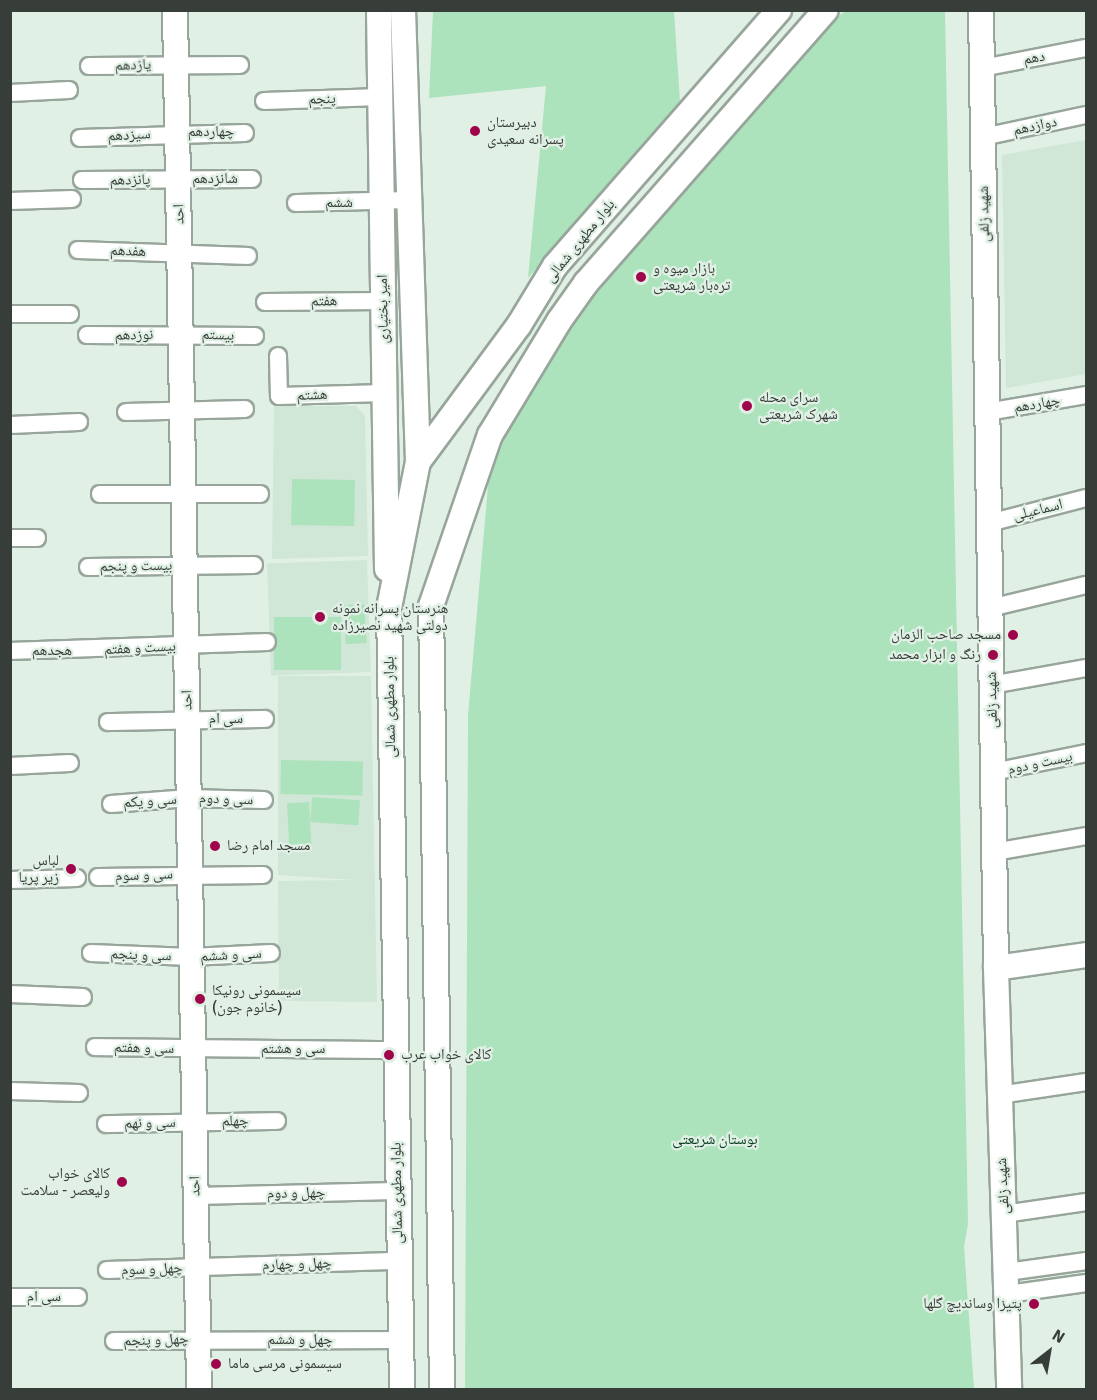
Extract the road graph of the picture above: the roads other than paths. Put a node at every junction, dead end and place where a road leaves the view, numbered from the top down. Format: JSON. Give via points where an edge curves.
{"nodes":[{"id":1,"x":176,"y":10,"type":"edge"},
{"id":2,"x":379,"y":10,"type":"edge"},
{"id":3,"x":403,"y":10,"type":"edge"},
{"id":4,"x":779,"y":10,"type":"edge"},
{"id":5,"x":826,"y":10,"type":"edge"},
{"id":6,"x":981,"y":10,"type":"edge"},
{"id":7,"x":1086,"y":48,"type":"edge"},
{"id":8,"x":176,"y":63,"type":"junction"},
{"id":9,"x":240,"y":65,"type":"dead end"},
{"id":10,"x":89,"y":66,"type":"dead end"},
{"id":11,"x":982,"y":68,"type":"junction"},
{"id":12,"x":69,"y":90,"type":"dead end"},
{"id":13,"x":10,"y":93,"type":"edge"},
{"id":14,"x":380,"y":97,"type":"junction"},
{"id":15,"x":264,"y":101,"type":"dead end"},
{"id":16,"x":1086,"y":115,"type":"edge"},
{"id":17,"x":177,"y":132,"type":"junction"},
{"id":18,"x":245,"y":133,"type":"dead end"},
{"id":19,"x":983,"y":137,"type":"junction"},
{"id":20,"x":80,"y":138,"type":"dead end"},
{"id":21,"x":178,"y":179,"type":"junction"},
{"id":22,"x":252,"y":179,"type":"dead end"},
{"id":23,"x":82,"y":180,"type":"dead end"},
{"id":24,"x":72,"y":199,"type":"dead end"},
{"id":25,"x":409,"y":200,"type":"junction"},
{"id":26,"x":10,"y":201,"type":"edge"},
{"id":27,"x":382,"y":202,"type":"junction"},
{"id":28,"x":296,"y":203,"type":"dead end"},
{"id":29,"x":78,"y":250,"type":"dead end"},
{"id":30,"x":179,"y":253,"type":"junction"},
{"id":31,"x":248,"y":256,"type":"dead end"},
{"id":32,"x":383,"y":301,"type":"junction"},
{"id":33,"x":265,"y":302,"type":"dead end"},
{"id":34,"x":10,"y":314,"type":"edge"},
{"id":35,"x":70,"y":314,"type":"dead end"},
{"id":36,"x":181,"y":334,"type":"junction"},
{"id":37,"x":87,"y":335,"type":"dead end"},
{"id":38,"x":255,"y":336,"type":"dead end"},
{"id":39,"x":278,"y":356,"type":"dead end"},
{"id":40,"x":384,"y":393,"type":"junction"},
{"id":41,"x":1086,"y":395,"type":"edge"},
{"id":42,"x":182,"y":408,"type":"junction"},
{"id":43,"x":246,"y":408,"type":"dead end"},
{"id":44,"x":126,"y":412,"type":"dead end"},
{"id":45,"x":987,"y":412,"type":"junction"},
{"id":46,"x":79,"y":422,"type":"dead end"},
{"id":47,"x":10,"y":425,"type":"edge"},
{"id":48,"x":418,"y":462,"type":"junction"},
{"id":49,"x":100,"y":494,"type":"dead end"},
{"id":50,"x":184,"y":494,"type":"junction"},
{"id":51,"x":260,"y":494,"type":"dead end"},
{"id":52,"x":1086,"y":498,"type":"edge"},
{"id":53,"x":989,"y":523,"type":"junction"},
{"id":54,"x":10,"y":538,"type":"edge"},
{"id":55,"x":38,"y":538,"type":"dead end"},
{"id":56,"x":254,"y":565,"type":"dead end"},
{"id":57,"x":185,"y":566,"type":"junction"},
{"id":58,"x":88,"y":567,"type":"dead end"},
{"id":59,"x":1086,"y":585,"type":"edge"},
{"id":60,"x":389,"y":608,"type":"junction"},
{"id":61,"x":990,"y":608,"type":"junction"},
{"id":62,"x":267,"y":642,"type":"dead end"},
{"id":63,"x":186,"y":646,"type":"junction"},
{"id":64,"x":94,"y":650,"type":"joint"},
{"id":65,"x":10,"y":651,"type":"edge"},
{"id":66,"x":1086,"y":668,"type":"edge"},
{"id":67,"x":991,"y":685,"type":"junction"},
{"id":68,"x":265,"y":718,"type":"dead end"},
{"id":69,"x":187,"y":719,"type":"junction"},
{"id":70,"x":108,"y":722,"type":"dead end"},
{"id":71,"x":1086,"y":753,"type":"edge"},
{"id":72,"x":70,"y":763,"type":"dead end"},
{"id":73,"x":10,"y":766,"type":"edge"},
{"id":74,"x":993,"y":772,"type":"junction"},
{"id":75,"x":189,"y":798,"type":"junction"},
{"id":76,"x":264,"y":800,"type":"dead end"},
{"id":77,"x":111,"y":804,"type":"dead end"},
{"id":78,"x":1086,"y":836,"type":"edge"},
{"id":79,"x":994,"y":852,"type":"junction"},
{"id":80,"x":190,"y":873,"type":"junction"},
{"id":81,"x":263,"y":875,"type":"dead end"},
{"id":82,"x":98,"y":877,"type":"dead end"},
{"id":83,"x":76,"y":878,"type":"dead end"},
{"id":84,"x":10,"y":880,"type":"edge"},
{"id":85,"x":91,"y":953,"type":"dead end"},
{"id":86,"x":271,"y":953,"type":"dead end"},
{"id":87,"x":1086,"y":955,"type":"edge"},
{"id":88,"x":191,"y":957,"type":"junction"},
{"id":89,"x":996,"y":968,"type":"junction"},
{"id":90,"x":10,"y":994,"type":"edge"},
{"id":91,"x":83,"y":998,"type":"dead end"},
{"id":92,"x":95,"y":1047,"type":"dead end"},
{"id":93,"x":193,"y":1048,"type":"junction"},
{"id":94,"x":394,"y":1050,"type":"junction"},
{"id":95,"x":1086,"y":1082,"type":"edge"},
{"id":96,"x":10,"y":1091,"type":"edge"},
{"id":97,"x":79,"y":1093,"type":"dead end"},
{"id":98,"x":999,"y":1095,"type":"junction"},
{"id":99,"x":277,"y":1121,"type":"dead end"},
{"id":100,"x":194,"y":1122,"type":"junction"},
{"id":101,"x":106,"y":1124,"type":"dead end"},
{"id":102,"x":397,"y":1191,"type":"junction"},
{"id":103,"x":195,"y":1196,"type":"junction"},
{"id":104,"x":1086,"y":1202,"type":"edge"},
{"id":105,"x":1004,"y":1214,"type":"junction"},
{"id":106,"x":399,"y":1261,"type":"junction"},
{"id":107,"x":1086,"y":1261,"type":"edge"},
{"id":108,"x":196,"y":1267,"type":"junction"},
{"id":109,"x":107,"y":1270,"type":"dead end"},
{"id":110,"x":1008,"y":1283,"type":"junction"},
{"id":111,"x":1086,"y":1283,"type":"edge"},
{"id":112,"x":10,"y":1297,"type":"edge"},
{"id":113,"x":78,"y":1297,"type":"dead end"},
{"id":114,"x":198,"y":1339,"type":"junction"},
{"id":115,"x":402,"y":1340,"type":"junction"},
{"id":116,"x":114,"y":1341,"type":"dead end"},
{"id":117,"x":199,"y":1389,"type":"edge"},
{"id":118,"x":402,"y":1389,"type":"edge"},
{"id":119,"x":442,"y":1389,"type":"edge"},
{"id":120,"x":1009,"y":1389,"type":"edge"}],
"edges":[{"from":1,"to":8,"type":"main road","name":"احد"},
{"from":2,"to":14,"type":"main road","name":"امیر بختیاری"},
{"from":3,"to":25,"type":"main road","name":"امیر بختیاری"},
{"from":4,"to":48,"type":"main road","name":"بلوار مطهری شمالی","via":[[555,266],[519,325]]},
{"from":5,"to":119,"type":"main road","name":"بلوار مطهری شمالی","via":[[586,282],[554,328],[490,435],[432,606]]},
{"from":6,"to":11,"type":"main road","name":"شهید زلفی"},
{"from":7,"to":11,"type":"street","name":"دهم"},
{"from":8,"to":9,"type":"street"},
{"from":8,"to":10,"type":"street","name":"یازدهم"},
{"from":8,"to":17,"type":"main road","name":"احد"},
{"from":11,"to":19,"type":"main road","name":"شهید زلفی"},
{"from":12,"to":13,"type":"street"},
{"from":14,"to":15,"type":"street","name":"پنجم"},
{"from":14,"to":27,"type":"main road","name":"امیر بختیاری"},
{"from":16,"to":19,"type":"street","name":"دوازدهم"},
{"from":17,"to":18,"type":"street","name":"چهاردهم"},
{"from":17,"to":20,"type":"street","name":"سیزدهم"},
{"from":17,"to":21,"type":"main road","name":"احد"},
{"from":19,"to":45,"type":"main road","name":"شهید زلفی"},
{"from":21,"to":22,"type":"street","name":"شانزدهم"},
{"from":21,"to":23,"type":"street","name":"پانزدهم"},
{"from":21,"to":30,"type":"main road","name":"احد"},
{"from":24,"to":26,"type":"street"},
{"from":25,"to":27,"type":"street","name":"ششم"},
{"from":25,"to":48,"type":"main road","name":"امیر بختیاری"},
{"from":27,"to":28,"type":"street","name":"ششم"},
{"from":27,"to":32,"type":"main road","name":"امیر بختیاری"},
{"from":29,"to":30,"type":"street","name":"هفدهم"},
{"from":30,"to":31,"type":"street"},
{"from":30,"to":36,"type":"main road","name":"احد"},
{"from":32,"to":33,"type":"street","name":"هفتم"},
{"from":32,"to":40,"type":"main road","name":"امیر بختیاری"},
{"from":34,"to":35,"type":"street"},
{"from":36,"to":37,"type":"street","name":"نوزدهم"},
{"from":36,"to":38,"type":"street","name":"بیستم"},
{"from":36,"to":42,"type":"main road","name":"احد"},
{"from":39,"to":40,"type":"street","name":"هشتم","via":[[279,396]]},
{"from":40,"to":60,"type":"main road","name":"امیر بختیاری"},
{"from":41,"to":45,"type":"street","name":"چهاردهم"},
{"from":42,"to":43,"type":"street"},
{"from":42,"to":44,"type":"street"},
{"from":42,"to":50,"type":"main road","name":"احد"},
{"from":45,"to":53,"type":"main road","name":"شهید زلفی"},
{"from":46,"to":47,"type":"street"},
{"from":48,"to":60,"type":"main road","name":"بلوار مطهری شمالی"},
{"from":49,"to":50,"type":"street"},
{"from":50,"to":51,"type":"street"},
{"from":50,"to":57,"type":"main road","name":"احد"},
{"from":52,"to":53,"type":"street","name":"اسماعیلی"},
{"from":53,"to":61,"type":"main road","name":"شهید زلفی"},
{"from":54,"to":55,"type":"street"},
{"from":56,"to":57,"type":"street","name":"بیست و پنجم"},
{"from":57,"to":58,"type":"street","name":"بیست و پنجم"},
{"from":57,"to":63,"type":"main road","name":"احد"},
{"from":59,"to":61,"type":"street"},
{"from":60,"to":94,"type":"main road","name":"بلوار مطهری شمالی"},
{"from":61,"to":67,"type":"main road","name":"شهید زلفی"},
{"from":62,"to":63,"type":"street","name":"بیست و هفتم"},
{"from":63,"to":64,"type":"street","name":"بیست و هفتم"},
{"from":63,"to":69,"type":"main road","name":"احد"},
{"from":64,"to":65,"type":"street","name":"هجدهم"},
{"from":66,"to":67,"type":"street"},
{"from":67,"to":74,"type":"main road","name":"شهید زلفی"},
{"from":68,"to":69,"type":"street","name":"سی ام"},
{"from":69,"to":70,"type":"street","name":"سی ام"},
{"from":69,"to":75,"type":"main road","name":"احد"},
{"from":71,"to":74,"type":"street","name":"بیست و دوم"},
{"from":72,"to":73,"type":"street"},
{"from":74,"to":79,"type":"main road","name":"شهید زلفی"},
{"from":75,"to":76,"type":"street","name":"سی و دوم"},
{"from":75,"to":77,"type":"street","name":"سی و یکم"},
{"from":75,"to":80,"type":"main road","name":"احد"},
{"from":78,"to":79,"type":"street"},
{"from":79,"to":89,"type":"main road","name":"شهید زلفی"},
{"from":80,"to":81,"type":"street","name":"سی و سوم"},
{"from":80,"to":82,"type":"street","name":"سی و سوم"},
{"from":80,"to":88,"type":"main road","name":"احد"},
{"from":83,"to":84,"type":"street"},
{"from":85,"to":88,"type":"street","name":"سی و پنجم"},
{"from":86,"to":88,"type":"street","name":"سی و ششم"},
{"from":87,"to":89,"type":"main road"},
{"from":88,"to":93,"type":"main road","name":"احد"},
{"from":89,"to":98,"type":"main road","name":"شهید زلفی"},
{"from":90,"to":91,"type":"street"},
{"from":92,"to":93,"type":"street","name":"سی و هفتم"},
{"from":93,"to":94,"type":"street","name":"سی و هشتم"},
{"from":93,"to":100,"type":"main road","name":"احد"},
{"from":94,"to":102,"type":"main road","name":"بلوار مطهری شمالی"},
{"from":95,"to":98,"type":"street"},
{"from":96,"to":97,"type":"street"},
{"from":98,"to":105,"type":"main road","name":"شهید زلفی"},
{"from":99,"to":100,"type":"street","name":"چهلم"},
{"from":100,"to":101,"type":"street","name":"سی و نهم"},
{"from":100,"to":103,"type":"main road","name":"احد"},
{"from":102,"to":103,"type":"street","name":"چهل و دوم"},
{"from":102,"to":106,"type":"main road","name":"بلوار مطهری شمالی"},
{"from":103,"to":108,"type":"main road","name":"احد"},
{"from":104,"to":105,"type":"street"},
{"from":105,"to":110,"type":"main road","name":"شهید زلفی"},
{"from":106,"to":108,"type":"street","name":"چهل و چهارم"},
{"from":106,"to":115,"type":"main road","name":"بلوار مطهری شمالی"},
{"from":107,"to":110,"type":"street"},
{"from":108,"to":109,"type":"street","name":"چهل و سوم"},
{"from":108,"to":114,"type":"main road","name":"احد"},
{"from":110,"to":111,"type":"street"},
{"from":110,"to":120,"type":"main road","name":"شهید زلفی"},
{"from":112,"to":113,"type":"street","name":"سی ام"},
{"from":114,"to":115,"type":"street","name":"چهل و ششم"},
{"from":114,"to":116,"type":"street","name":"چهل و پنجم"},
{"from":114,"to":117,"type":"main road","name":"احد"},
{"from":115,"to":118,"type":"main road","name":"بلوار مطهری شمالی"}]}
